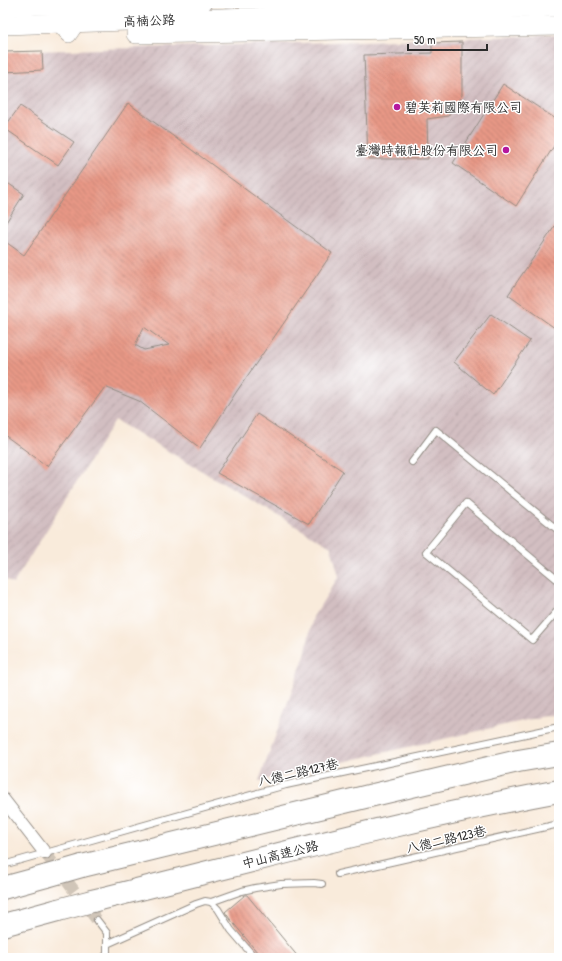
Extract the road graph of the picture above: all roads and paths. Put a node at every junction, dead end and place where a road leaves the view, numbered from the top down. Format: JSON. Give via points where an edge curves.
{"nodes":[{"id":1,"x":202,"y":3,"type":"edge"},
{"id":2,"x":3,"y":7,"type":"edge"},
{"id":3,"x":559,"y":7,"type":"edge"},
{"id":4,"x":68,"y":14,"type":"edge"},
{"id":5,"x":3,"y":25,"type":"edge"},
{"id":6,"x":559,"y":26,"type":"edge"},
{"id":7,"x":3,"y":38,"type":"edge"},
{"id":8,"x":412,"y":462,"type":"dead end"},
{"id":9,"x":559,"y":531,"type":"edge"},
{"id":10,"x":559,"y":582,"type":"edge"},
{"id":11,"x":559,"y":609,"type":"edge"},
{"id":12,"x":559,"y":728,"type":"edge"},
{"id":13,"x":559,"y":754,"type":"edge"},
{"id":14,"x":559,"y":791,"type":"edge"},
{"id":15,"x":3,"y":800,"type":"edge"},
{"id":16,"x":559,"y":824,"type":"edge"},
{"id":17,"x":46,"y":853,"type":"junction"},
{"id":18,"x":3,"y":865,"type":"edge"},
{"id":19,"x":338,"y":874,"type":"dead end"},
{"id":20,"x":322,"y":884,"type":"dead end"},
{"id":21,"x":3,"y":888,"type":"edge"},
{"id":22,"x":211,"y":902,"type":"junction"},
{"id":23,"x":95,"y":910,"type":"junction"},
{"id":24,"x":3,"y":926,"type":"edge"},
{"id":25,"x":107,"y":944,"type":"junction"},
{"id":26,"x":103,"y":958,"type":"edge"},
{"id":27,"x":255,"y":958,"type":"edge"}],
"edges":[{"from":1,"to":4,"type":"main road","name":"高楠公路","via":[[121,6]]},
{"from":2,"to":4,"type":"main road","name":"高楠公路"},
{"from":3,"to":4,"type":"main road","name":"高楠公路"},
{"from":4,"to":5,"type":"main road","name":"高楠公路"},
{"from":4,"to":6,"type":"main road","name":"高楠公路"},
{"from":4,"to":7,"type":"main road","name":"高楠公路","via":[[42,35]]},
{"from":8,"to":9,"type":"lane","via":[[436,430]]},
{"from":10,"to":11,"type":"lane","via":[[466,503],[426,552],[532,640]]},
{"from":12,"to":17,"type":"lane","name":"八德二路127巷","via":[[286,785]]},
{"from":13,"to":21,"type":"highway","bridge":true,"via":[[518,761],[369,796],[82,866]]},
{"from":14,"to":23,"type":"highway","name":"中山高速公路","via":[[375,831]]},
{"from":15,"to":17,"type":"street"},
{"from":16,"to":19,"type":"lane","name":"八德二路123巷"},
{"from":17,"to":18,"type":"lane","name":"八德二路127巷"},
{"from":20,"to":22,"type":"lane","via":[[314,882],[255,888]]},
{"from":22,"to":25,"type":"lane","via":[[196,904]]},
{"from":22,"to":27,"type":"lane"},
{"from":23,"to":24,"type":"highway","name":"中山高速公路","bridge":true,"via":[[58,910]]},
{"from":23,"to":25,"type":"lane","via":[[106,932]]},
{"from":25,"to":26,"type":"lane","via":[[108,954]]}]}
